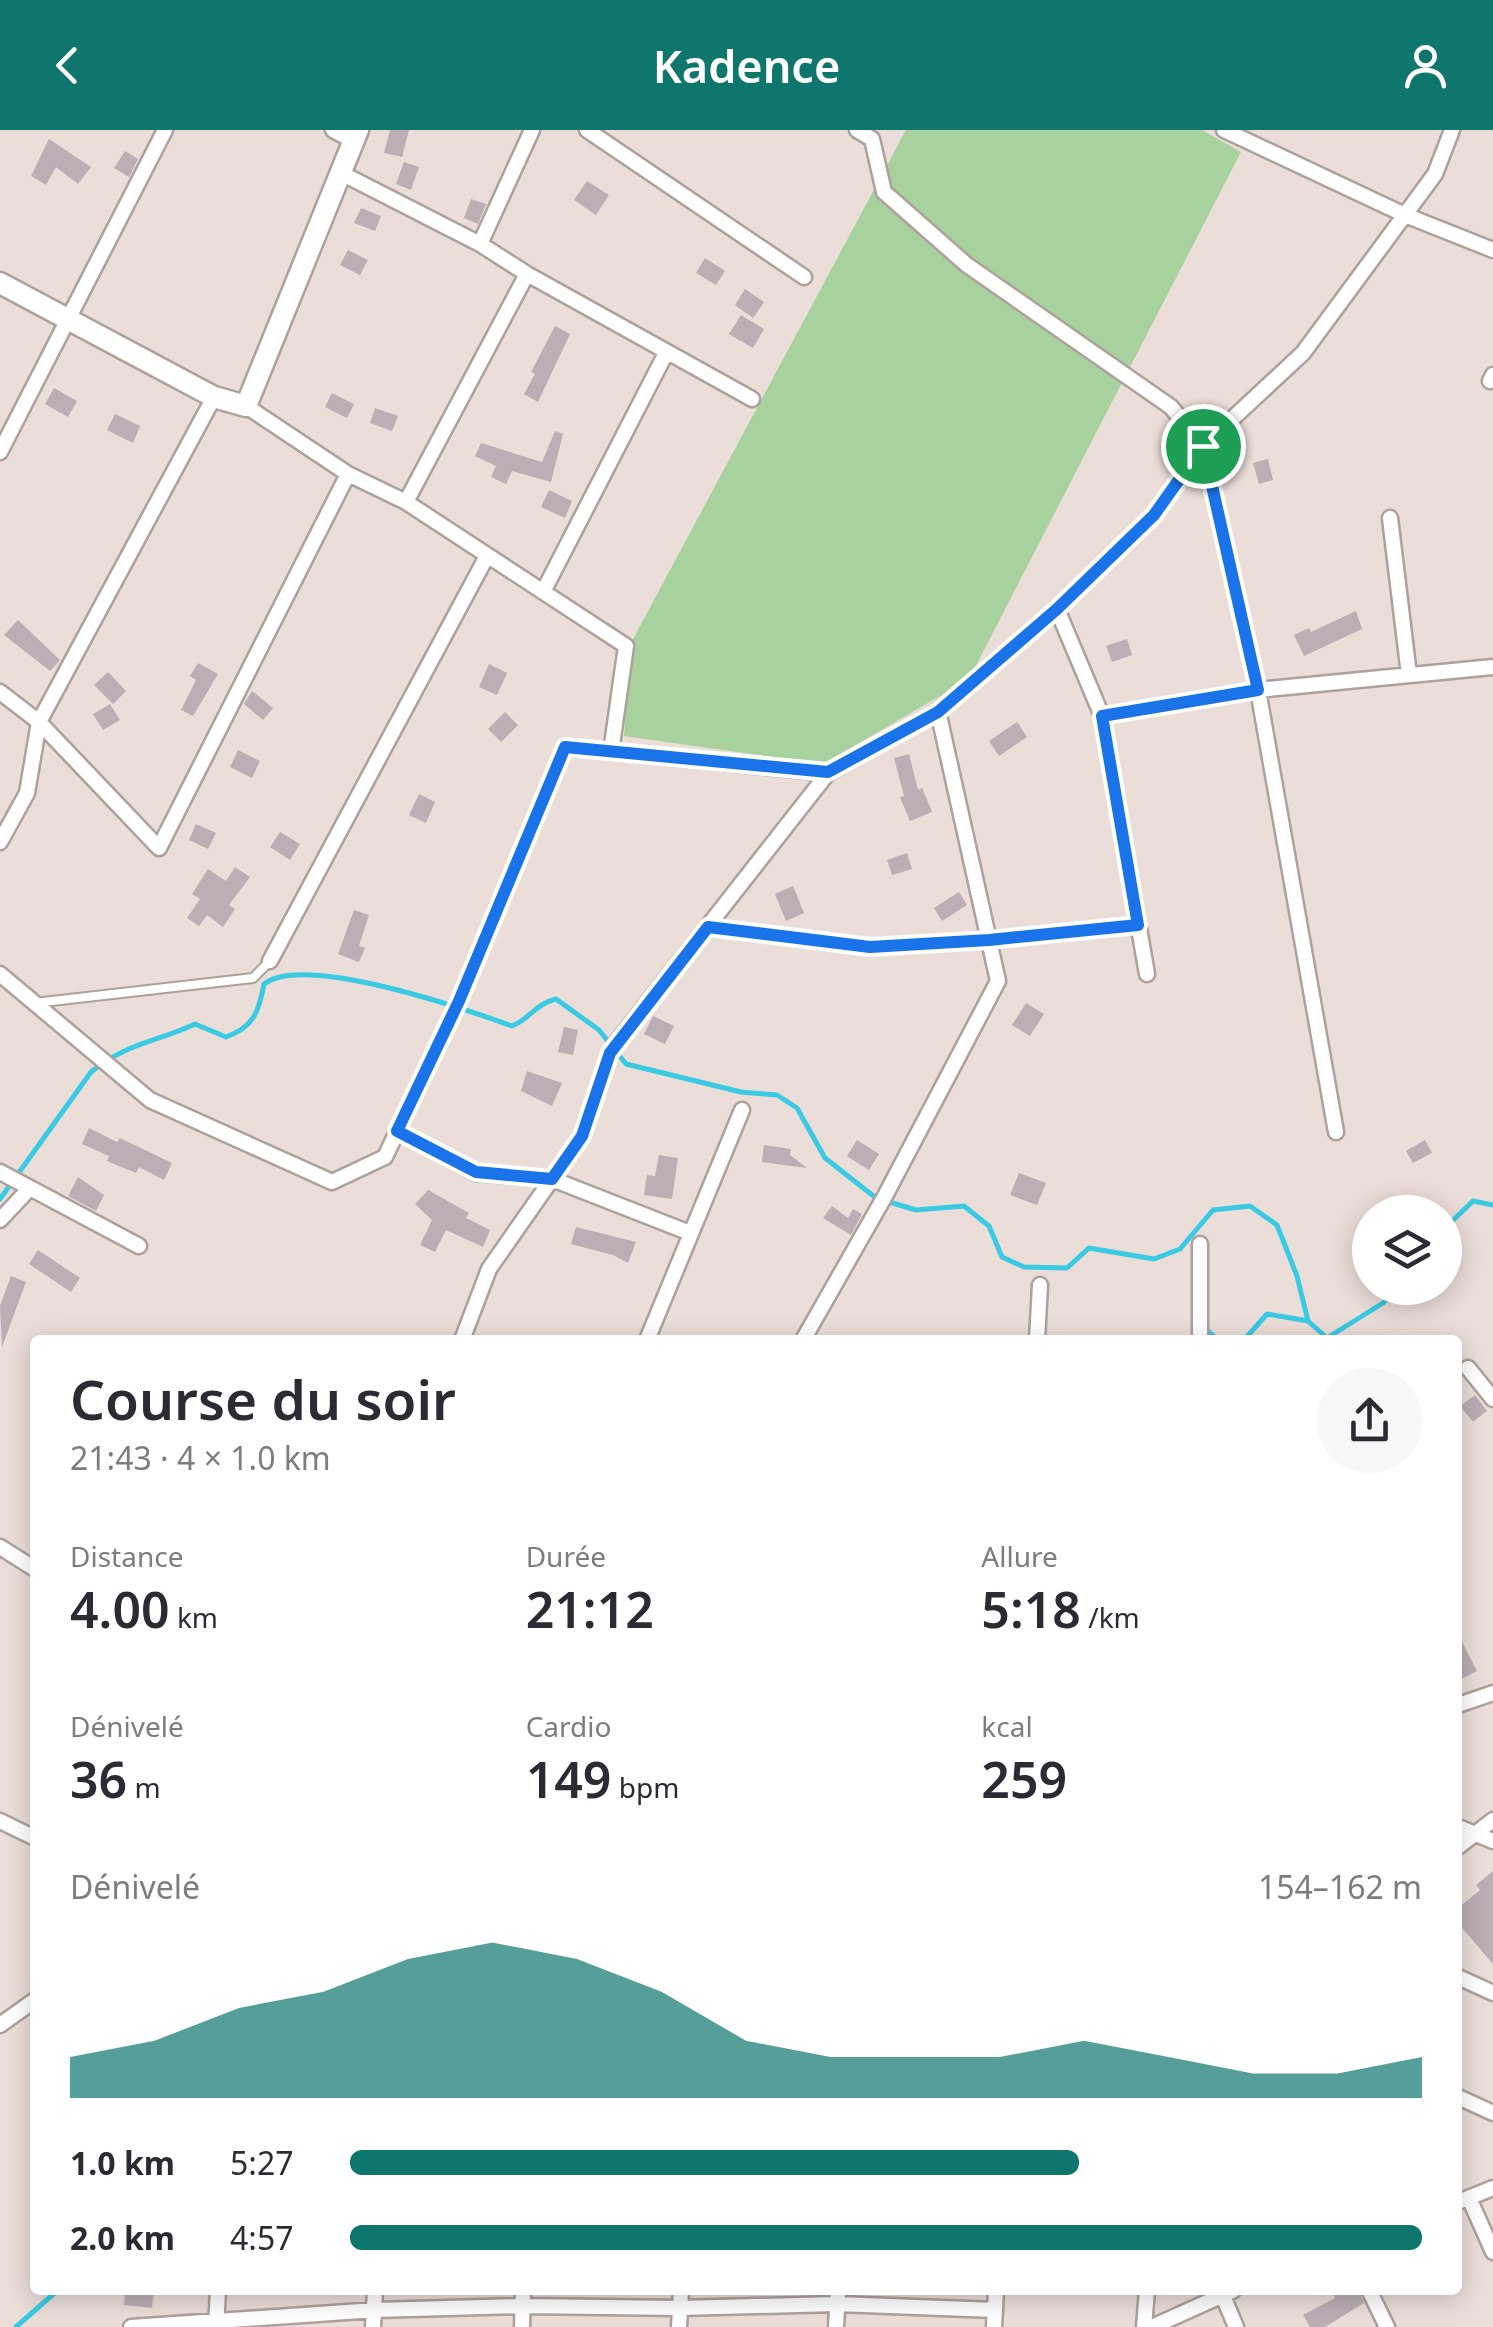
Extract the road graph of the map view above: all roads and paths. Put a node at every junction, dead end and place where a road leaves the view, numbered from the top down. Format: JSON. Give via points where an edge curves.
{"nodes":[{"id":1,"x":166,"y":130,"type":"edge"},
{"id":2,"x":333,"y":130,"type":"edge"},
{"id":3,"x":532,"y":130,"type":"edge"},
{"id":4,"x":587,"y":130,"type":"edge"},
{"id":5,"x":858,"y":130,"type":"edge"},
{"id":6,"x":1224,"y":130,"type":"edge"},
{"id":7,"x":1452,"y":130,"type":"edge"},
{"id":8,"x":356,"y":136,"type":"edge"},
{"id":9,"x":1249,"y":136,"type":"edge"},
{"id":10,"x":341,"y":173,"type":"junction"},
{"id":11,"x":1405,"y":215,"type":"junction"},
{"id":12,"x":480,"y":244,"type":"junction"},
{"id":13,"x":1493,"y":250,"type":"edge"},
{"id":14,"x":527,"y":274,"type":"junction"},
{"id":15,"x":804,"y":277,"type":"dead end"},
{"id":16,"x":0,"y":283,"type":"edge"},
{"id":17,"x":68,"y":320,"type":"junction"},
{"id":18,"x":666,"y":352,"type":"junction"},
{"id":19,"x":214,"y":397,"type":"junction"},
{"id":20,"x":752,"y":399,"type":"dead end"},
{"id":21,"x":246,"y":406,"type":"junction"},
{"id":22,"x":1203,"y":446,"type":"junction"},
{"id":23,"x":0,"y":452,"type":"edge"},
{"id":24,"x":348,"y":474,"type":"junction"},
{"id":25,"x":406,"y":502,"type":"junction"},
{"id":26,"x":1390,"y":518,"type":"dead end"},
{"id":27,"x":487,"y":556,"type":"junction"},
{"id":28,"x":543,"y":592,"type":"junction"},
{"id":29,"x":1057,"y":609,"type":"junction"},
{"id":30,"x":1493,"y":668,"type":"edge"},
{"id":31,"x":1409,"y":676,"type":"junction"},
{"id":32,"x":1258,"y":690,"type":"junction"},
{"id":33,"x":0,"y":692,"type":"edge"},
{"id":34,"x":938,"y":712,"type":"junction"},
{"id":35,"x":1102,"y":716,"type":"junction"},
{"id":36,"x":39,"y":722,"type":"junction"},
{"id":37,"x":611,"y":752,"type":"junction"},
{"id":38,"x":828,"y":772,"type":"junction"},
{"id":39,"x":0,"y":842,"type":"edge"},
{"id":40,"x":1138,"y":925,"type":"junction"},
{"id":41,"x":708,"y":927,"type":"junction"},
{"id":42,"x":989,"y":940,"type":"junction"},
{"id":43,"x":270,"y":961,"type":"joint"},
{"id":44,"x":0,"y":974,"type":"edge"},
{"id":45,"x":1147,"y":974,"type":"dead end"},
{"id":46,"x":34,"y":1003,"type":"junction"},
{"id":47,"x":742,"y":1110,"type":"dead end"},
{"id":48,"x":397,"y":1131,"type":"junction"},
{"id":49,"x":1336,"y":1132,"type":"dead end"},
{"id":50,"x":15,"y":1179,"type":"edge"},
{"id":51,"x":552,"y":1179,"type":"junction"},
{"id":52,"x":0,"y":1220,"type":"edge"},
{"id":53,"x":690,"y":1233,"type":"junction"},
{"id":54,"x":1200,"y":1244,"type":"dead end"},
{"id":55,"x":139,"y":1246,"type":"dead end"},
{"id":56,"x":1040,"y":1285,"type":"dead end"},
{"id":57,"x":464,"y":1335,"type":"edge"},
{"id":58,"x":649,"y":1335,"type":"edge"},
{"id":59,"x":806,"y":1335,"type":"edge"},
{"id":60,"x":1037,"y":1335,"type":"edge"},
{"id":61,"x":1200,"y":1335,"type":"edge"},
{"id":62,"x":1468,"y":1368,"type":"dead end"},
{"id":63,"x":1493,"y":1399,"type":"edge"},
{"id":64,"x":1,"y":1548,"type":"edge"},
{"id":65,"x":30,"y":1566,"type":"edge"},
{"id":66,"x":1493,"y":1693,"type":"edge"},
{"id":67,"x":1462,"y":1704,"type":"edge"},
{"id":68,"x":1493,"y":1820,"type":"edge"},
{"id":69,"x":0,"y":1821,"type":"edge"},
{"id":70,"x":1462,"y":1829,"type":"edge"},
{"id":71,"x":1475,"y":1834,"type":"junction"},
{"id":72,"x":30,"y":1836,"type":"edge"},
{"id":73,"x":1493,"y":1840,"type":"edge"},
{"id":74,"x":1462,"y":1844,"type":"edge"},
{"id":75,"x":1462,"y":1979,"type":"edge"},
{"id":76,"x":1493,"y":1992,"type":"edge"},
{"id":77,"x":30,"y":2003,"type":"edge"},
{"id":78,"x":0,"y":2024,"type":"edge"},
{"id":79,"x":1462,"y":2100,"type":"edge"},
{"id":80,"x":1493,"y":2113,"type":"edge"},
{"id":81,"x":1493,"y":2188,"type":"edge"},
{"id":82,"x":1463,"y":2200,"type":"edge"},
{"id":83,"x":1493,"y":2252,"type":"edge"},
{"id":84,"x":218,"y":2295,"type":"edge"},
{"id":85,"x":375,"y":2295,"type":"edge"},
{"id":86,"x":681,"y":2295,"type":"edge"},
{"id":87,"x":996,"y":2295,"type":"edge"},
{"id":88,"x":1147,"y":2295,"type":"edge"},
{"id":89,"x":1224,"y":2295,"type":"edge"},
{"id":90,"x":1228,"y":2295,"type":"edge"},
{"id":91,"x":1371,"y":2295,"type":"edge"},
{"id":92,"x":837,"y":2297,"type":"edge"},
{"id":93,"x":523,"y":2298,"type":"edge"},
{"id":94,"x":680,"y":2308,"type":"junction"},
{"id":95,"x":374,"y":2310,"type":"junction"},
{"id":96,"x":995,"y":2310,"type":"junction"},
{"id":97,"x":216,"y":2325,"type":"edge"},
{"id":98,"x":131,"y":2327,"type":"edge"},
{"id":99,"x":374,"y":2327,"type":"edge"},
{"id":100,"x":522,"y":2327,"type":"edge"},
{"id":101,"x":679,"y":2327,"type":"edge"},
{"id":102,"x":836,"y":2327,"type":"edge"},
{"id":103,"x":994,"y":2327,"type":"edge"},
{"id":104,"x":1144,"y":2327,"type":"edge"},
{"id":105,"x":1152,"y":2327,"type":"edge"},
{"id":106,"x":1236,"y":2327,"type":"edge"},
{"id":107,"x":1387,"y":2327,"type":"edge"}],
"edges":[{"from":1,"to":17,"type":"street"},
{"from":2,"to":8,"type":"street"},
{"from":3,"to":12,"type":"street"},
{"from":4,"to":15,"type":"street"},
{"from":5,"to":22,"type":"street","via":[[872,140],[884,192],[967,265],[1171,406]]},
{"from":6,"to":9,"type":"street"},
{"from":7,"to":11,"type":"street","via":[[1435,174]]},
{"from":8,"to":10,"type":"street"},
{"from":9,"to":11,"type":"street"},
{"from":10,"to":12,"type":"street"},
{"from":10,"to":21,"type":"street"},
{"from":11,"to":13,"type":"street"},
{"from":11,"to":22,"type":"street","via":[[1303,353]]},
{"from":12,"to":14,"type":"street"},
{"from":14,"to":18,"type":"street"},
{"from":14,"to":25,"type":"street"},
{"from":16,"to":17,"type":"street"},
{"from":17,"to":19,"type":"street"},
{"from":17,"to":23,"type":"street"},
{"from":18,"to":20,"type":"street"},
{"from":18,"to":28,"type":"street"},
{"from":19,"to":21,"type":"street"},
{"from":19,"to":36,"type":"street"},
{"from":21,"to":24,"type":"street"},
{"from":22,"to":29,"type":"street","via":[[1154,515]]},
{"from":22,"to":32,"type":"street"},
{"from":24,"to":25,"type":"street"},
{"from":24,"to":36,"type":"street","via":[[159,848]]},
{"from":25,"to":27,"type":"street"},
{"from":26,"to":31,"type":"street"},
{"from":27,"to":28,"type":"street"},
{"from":27,"to":43,"type":"street"},
{"from":28,"to":37,"type":"street","via":[[626,646]]},
{"from":29,"to":34,"type":"street"},
{"from":29,"to":35,"type":"street"},
{"from":30,"to":31,"type":"street"},
{"from":31,"to":32,"type":"street"},
{"from":32,"to":35,"type":"street"},
{"from":32,"to":49,"type":"street"},
{"from":33,"to":36,"type":"street"},
{"from":34,"to":38,"type":"street"},
{"from":34,"to":42,"type":"street"},
{"from":35,"to":40,"type":"street"},
{"from":36,"to":39,"type":"street","via":[[28,794]]},
{"from":37,"to":38,"type":"street"},
{"from":37,"to":48,"type":"street","via":[[565,747]]},
{"from":38,"to":41,"type":"street"},
{"from":40,"to":42,"type":"street"},
{"from":40,"to":45,"type":"street"},
{"from":41,"to":42,"type":"street","via":[[870,947]]},
{"from":41,"to":51,"type":"street","via":[[614,1047],[582,1136]]},
{"from":42,"to":59,"type":"street","via":[[998,980]]},
{"from":43,"to":46,"type":"lane","via":[[253,978]]},
{"from":44,"to":46,"type":"street"},
{"from":46,"to":48,"type":"street","via":[[150,1100],[332,1182],[385,1157]]},
{"from":47,"to":53,"type":"street"},
{"from":48,"to":51,"type":"street","via":[[476,1172]]},
{"from":50,"to":52,"type":"street"},
{"from":50,"to":55,"type":"street"},
{"from":51,"to":53,"type":"street"},
{"from":51,"to":57,"type":"street","via":[[489,1270]]},
{"from":53,"to":58,"type":"street"},
{"from":54,"to":61,"type":"street"},
{"from":56,"to":60,"type":"street"},
{"from":62,"to":63,"type":"street"},
{"from":64,"to":65,"type":"street"},
{"from":66,"to":67,"type":"street"},
{"from":68,"to":71,"type":"street"},
{"from":69,"to":72,"type":"street"},
{"from":70,"to":71,"type":"street"},
{"from":71,"to":73,"type":"street"},
{"from":71,"to":74,"type":"street"},
{"from":75,"to":76,"type":"street"},
{"from":77,"to":78,"type":"street"},
{"from":79,"to":80,"type":"street"},
{"from":81,"to":82,"type":"street"},
{"from":82,"to":83,"type":"street"},
{"from":84,"to":97,"type":"street"},
{"from":85,"to":95,"type":"street"},
{"from":86,"to":94,"type":"street"},
{"from":87,"to":96,"type":"street"},
{"from":88,"to":104,"type":"street"},
{"from":89,"to":105,"type":"street"},
{"from":90,"to":106,"type":"street"},
{"from":91,"to":107,"type":"street"},
{"from":92,"to":94,"type":"street"},
{"from":92,"to":96,"type":"street"},
{"from":92,"to":102,"type":"street"},
{"from":93,"to":94,"type":"street"},
{"from":93,"to":95,"type":"street"},
{"from":93,"to":100,"type":"street"},
{"from":94,"to":101,"type":"street"},
{"from":95,"to":97,"type":"street"},
{"from":95,"to":99,"type":"street"},
{"from":96,"to":103,"type":"street"},
{"from":97,"to":98,"type":"street"}]}
